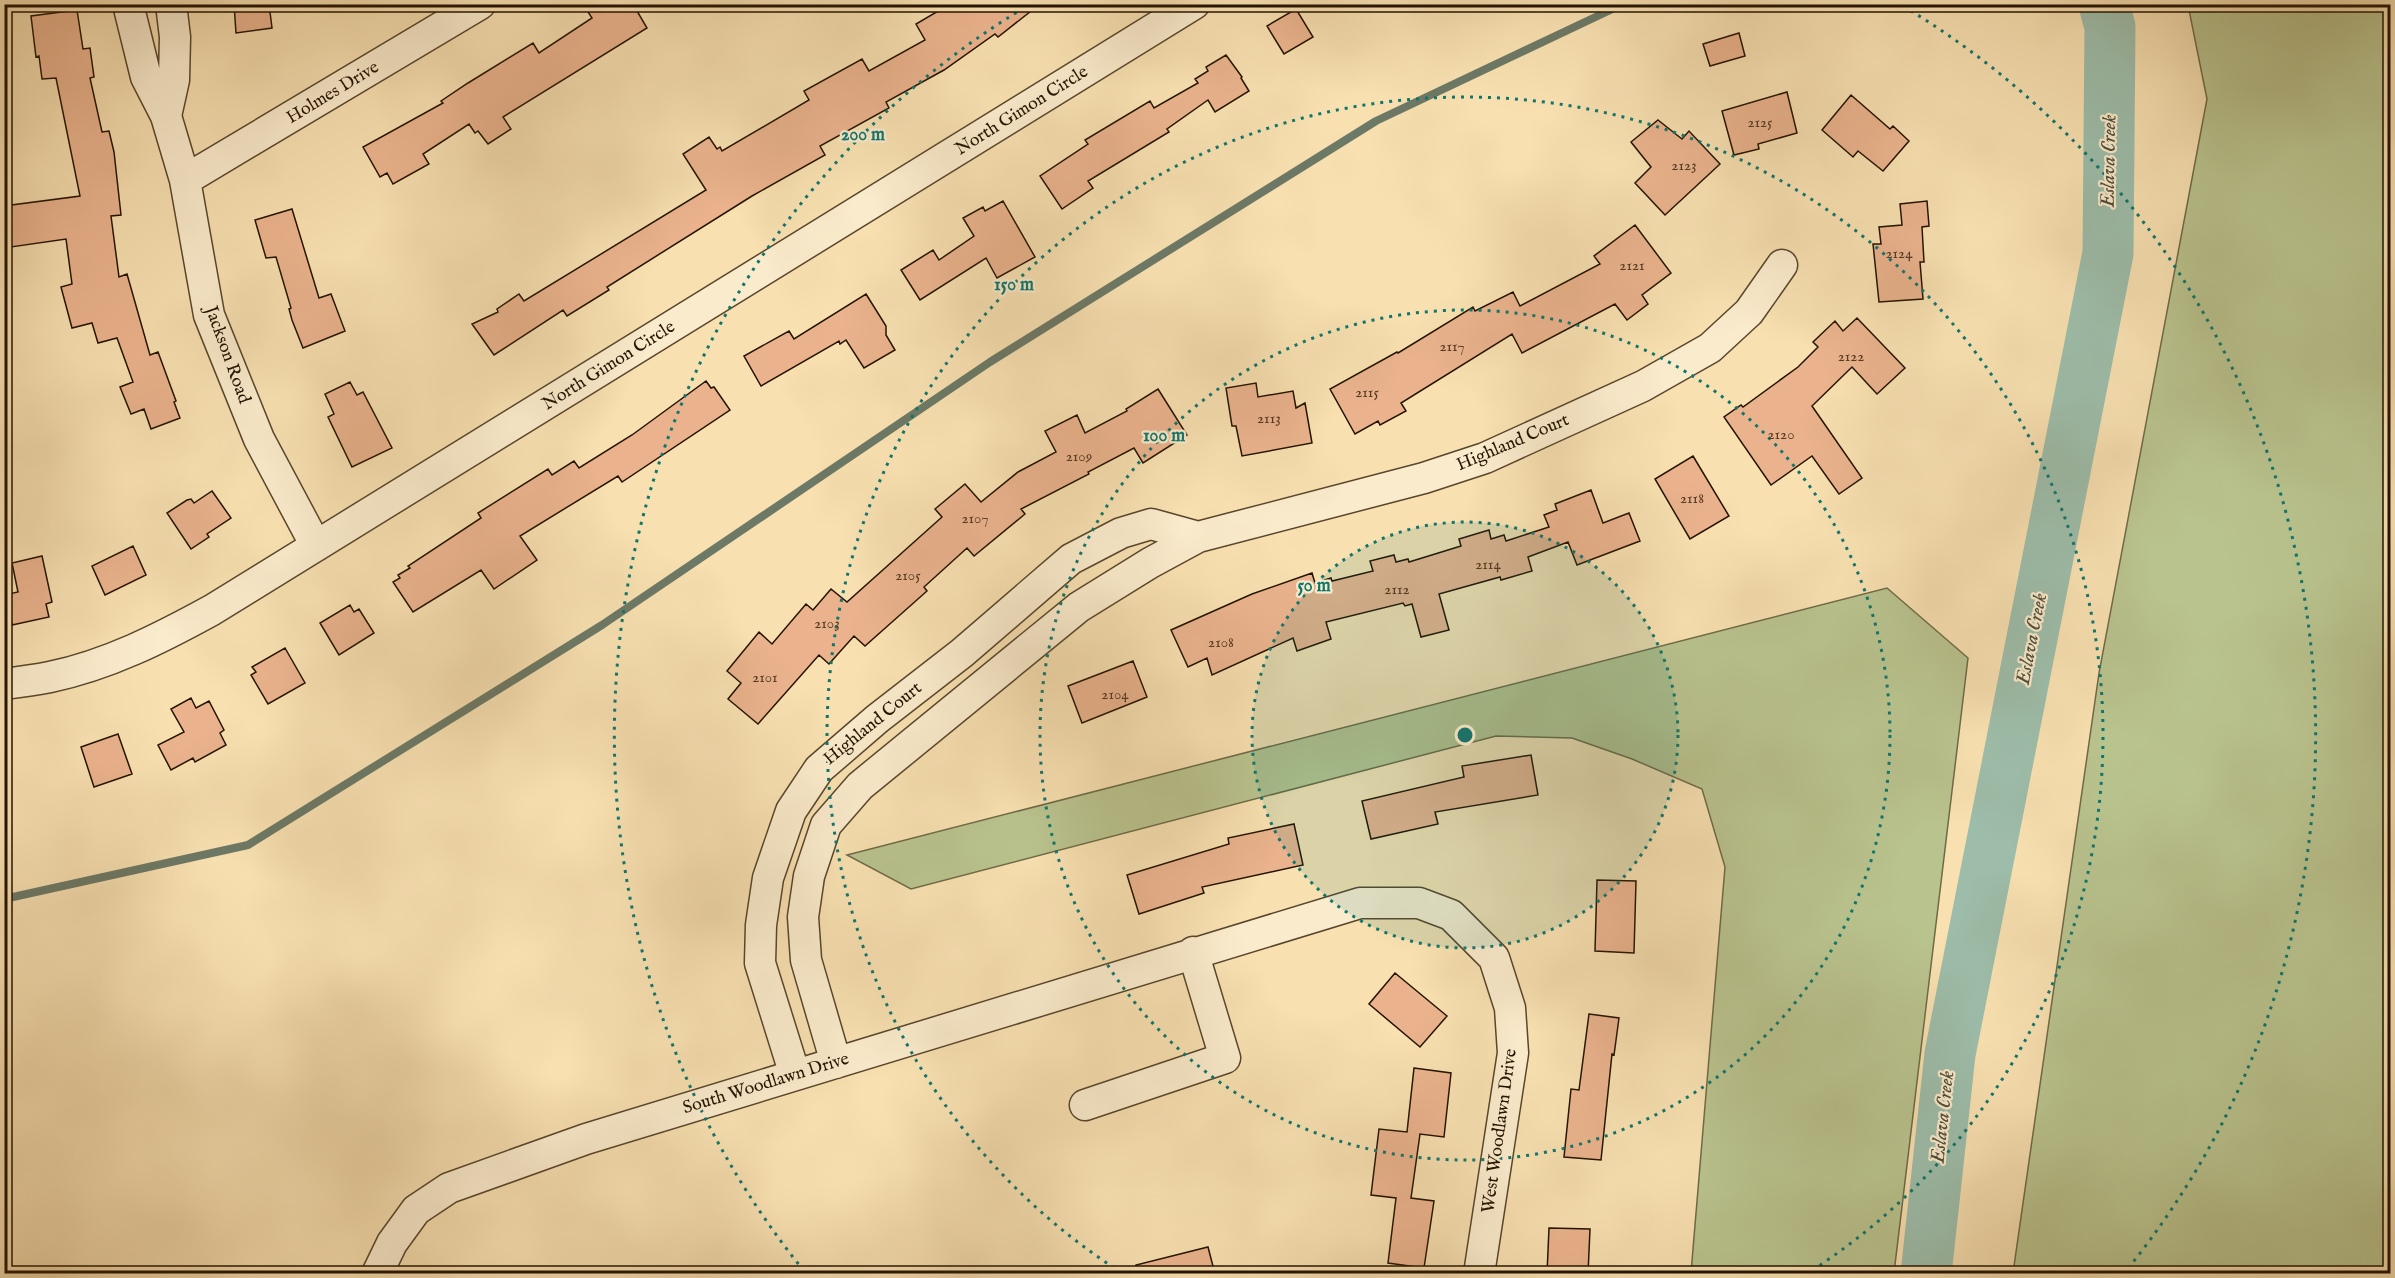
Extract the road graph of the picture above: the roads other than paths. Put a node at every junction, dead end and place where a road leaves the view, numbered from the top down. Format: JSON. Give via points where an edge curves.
{"nodes":[{"id":1,"x":128,"y":4,"type":"edge"},
{"id":2,"x":171,"y":4,"type":"edge"},
{"id":3,"x":480,"y":4,"type":"edge"},
{"id":4,"x":1194,"y":4,"type":"edge"},
{"id":5,"x":166,"y":116,"type":"junction"},
{"id":6,"x":185,"y":180,"type":"junction"},
{"id":7,"x":1782,"y":265,"type":"dead end"},
{"id":8,"x":1198,"y":537,"type":"junction"},
{"id":9,"x":316,"y":546,"type":"junction"},
{"id":10,"x":4,"y":684,"type":"edge"},
{"id":11,"x":1193,"y":952,"type":"junction"},
{"id":12,"x":836,"y":1063,"type":"junction"},
{"id":13,"x":795,"y":1075,"type":"junction"},
{"id":14,"x":1085,"y":1105,"type":"dead end"},
{"id":15,"x":377,"y":1274,"type":"edge"},
{"id":16,"x":1479,"y":1274,"type":"edge"}],
"edges":[{"from":1,"to":5,"type":"street","name":"Jackson Road","via":[[146,77]]},
{"from":2,"to":5,"type":"street","name":"Jackson Road","via":[[174,80]]},
{"from":3,"to":6,"type":"street","name":"Holmes Drive"},
{"from":4,"to":9,"type":"street","name":"North Gimon Circle"},
{"from":5,"to":6,"type":"street","name":"Jackson Road"},
{"from":6,"to":9,"type":"street","name":"Jackson Road","via":[[209,315],[259,439]]},
{"from":7,"to":8,"type":"street","name":"Highland Court","via":[[1749,312],[1710,348],[1643,386],[1485,458],[1424,478]]},
{"from":8,"to":12,"type":"street","name":"Highland Court","via":[[1079,607],[860,786],[826,825],[809,876],[803,917],[806,960]]},
{"from":8,"to":13,"type":"street","name":"Highland Court","via":[[1151,524],[1121,533],[1071,559],[819,769],[791,811],[768,879],[761,925],[760,963]]},
{"from":9,"to":10,"type":"street","name":"North Gimon Circle","via":[[164,636],[86,667]]},
{"from":11,"to":12,"type":"street","name":"South Woodlawn Drive"},
{"from":11,"to":14,"type":"street","via":[[1225,1058]]},
{"from":11,"to":16,"type":"street","name":"West Woodlawn Drive","via":[[1360,903],[1419,903],[1451,915],[1494,958],[1510,1008],[1513,1053]]},
{"from":12,"to":13,"type":"street","name":"South Woodlawn Drive"},
{"from":13,"to":15,"type":"street","name":"South Woodlawn Drive","via":[[586,1139],[449,1188],[416,1210],[392,1243]]}]}
